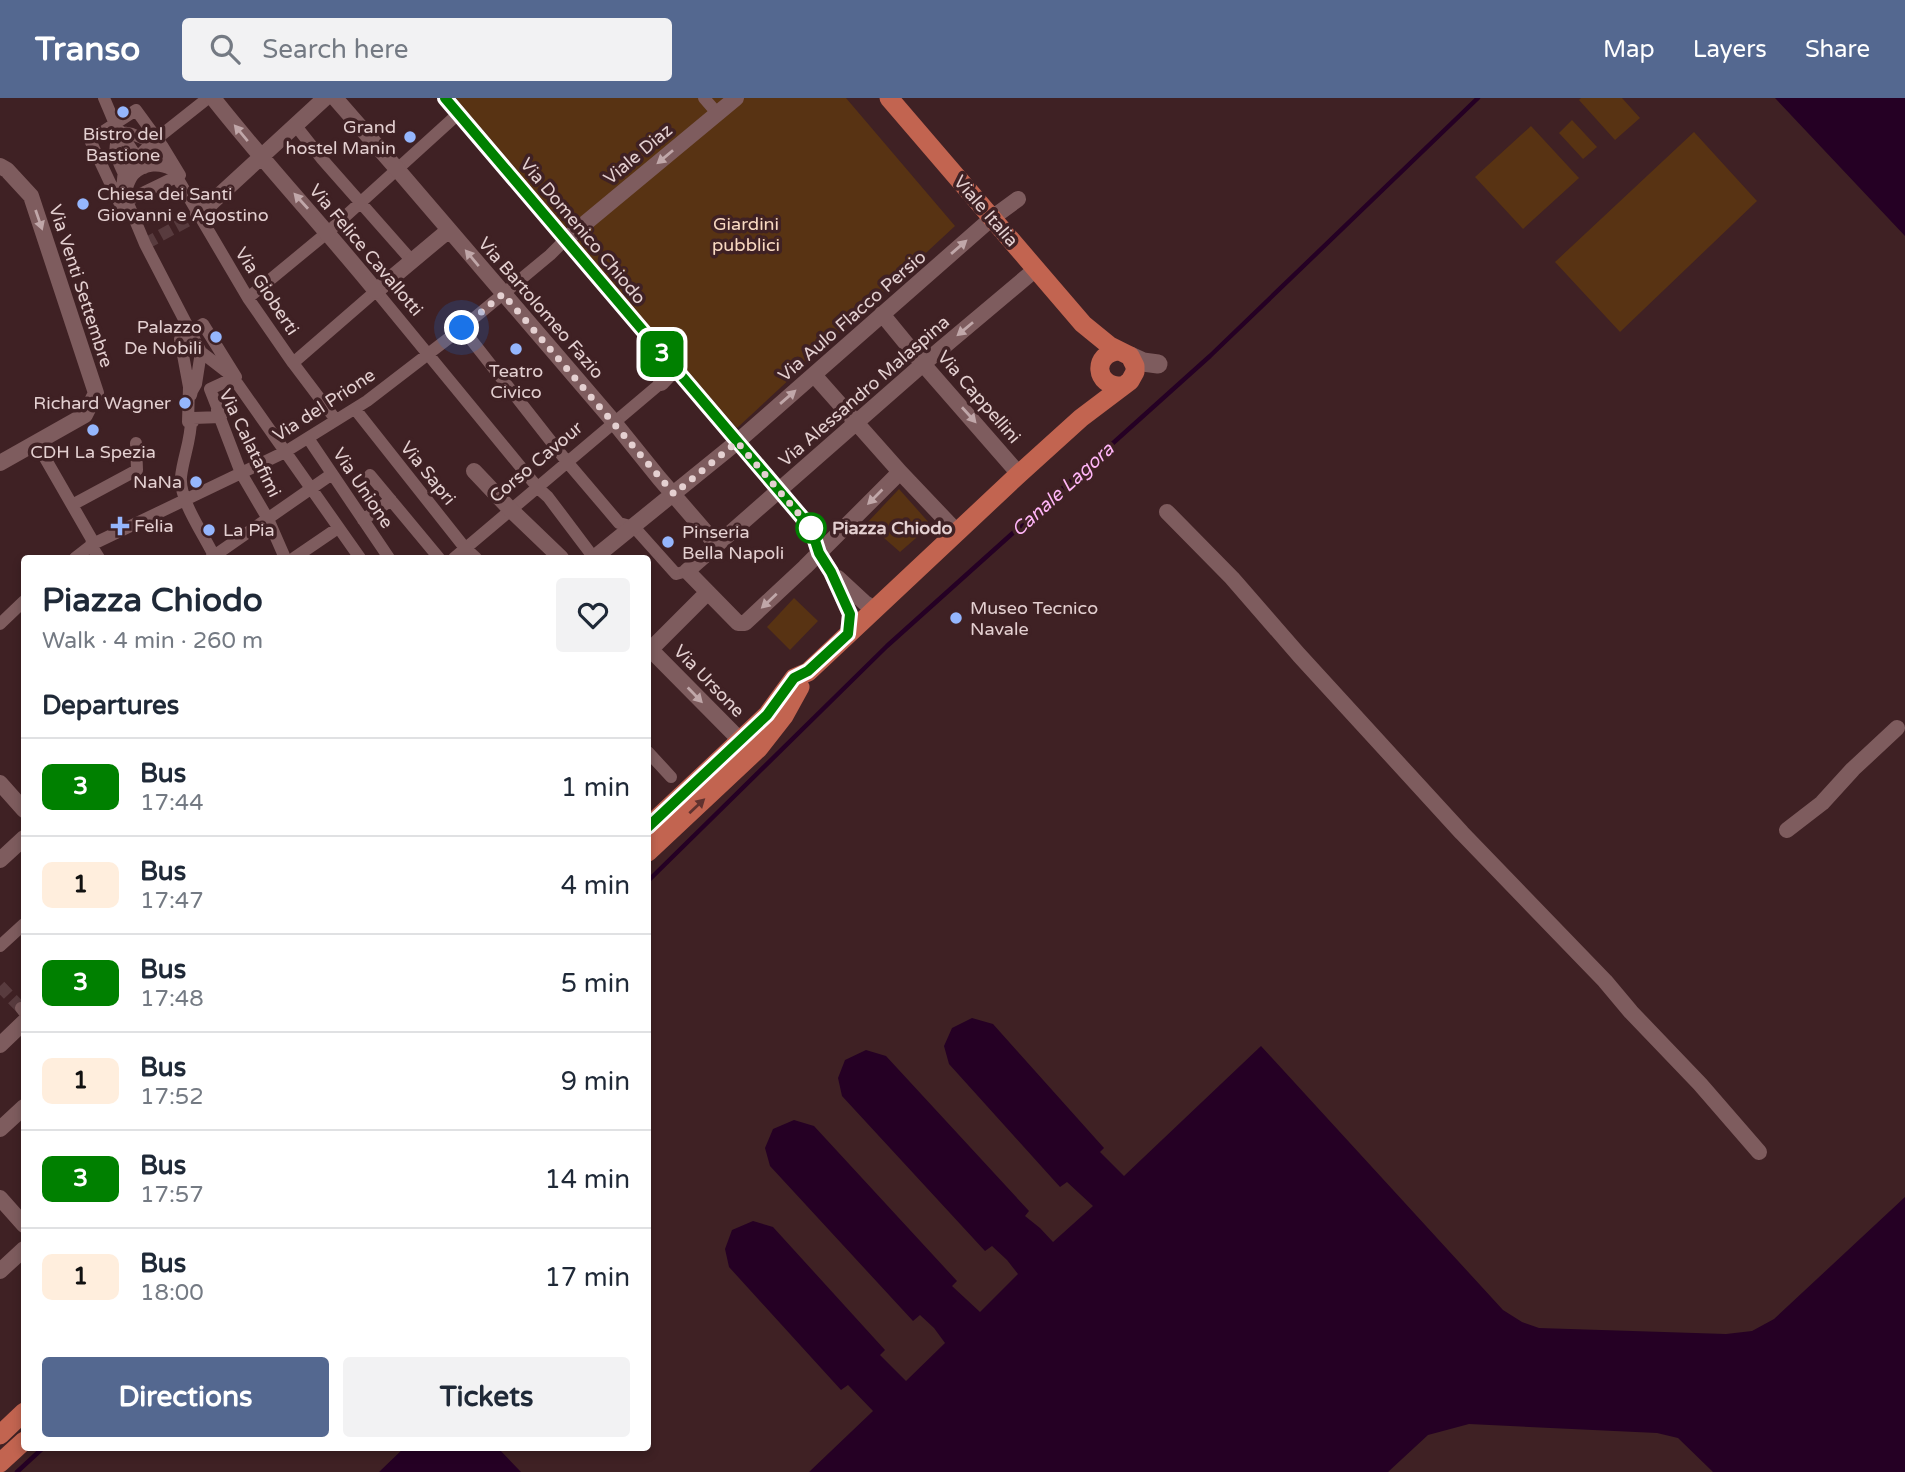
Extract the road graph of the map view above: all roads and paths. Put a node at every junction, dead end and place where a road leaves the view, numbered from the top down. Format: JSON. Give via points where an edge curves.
{"nodes":[{"id":1,"x":104,"y":98,"type":"edge"},
{"id":2,"x":211,"y":98,"type":"edge"},
{"id":3,"x":325,"y":98,"type":"edge"},
{"id":4,"x":334,"y":98,"type":"edge"},
{"id":5,"x":445,"y":98,"type":"edge"},
{"id":6,"x":704,"y":98,"type":"edge"},
{"id":7,"x":736,"y":98,"type":"edge"},
{"id":8,"x":889,"y":98,"type":"edge"},
{"id":9,"x":718,"y":113,"type":"junction"},
{"id":10,"x":458,"y":114,"type":"junction"},
{"id":11,"x":296,"y":126,"type":"junction"},
{"id":12,"x":118,"y":128,"type":"junction"},
{"id":13,"x":155,"y":140,"type":"junction"},
{"id":14,"x":137,"y":156,"type":"junction"},
{"id":15,"x":261,"y":156,"type":"junction"},
{"id":16,"x":0,"y":166,"type":"edge"},
{"id":17,"x":144,"y":168,"type":"junction"},
{"id":18,"x":397,"y":169,"type":"junction"},
{"id":19,"x":124,"y":174,"type":"junction"},
{"id":20,"x":174,"y":174,"type":"junction"},
{"id":21,"x":126,"y":198,"type":"junction"},
{"id":22,"x":1018,"y":199,"type":"dead end"},
{"id":23,"x":361,"y":202,"type":"junction"},
{"id":24,"x":198,"y":215,"type":"junction"},
{"id":25,"x":992,"y":218,"type":"junction"},
{"id":26,"x":449,"y":230,"type":"junction"},
{"id":27,"x":328,"y":232,"type":"junction"},
{"id":28,"x":565,"y":240,"type":"junction"},
{"id":29,"x":412,"y":261,"type":"junction"},
{"id":30,"x":1036,"y":269,"type":"junction"},
{"id":31,"x":376,"y":291,"type":"junction"},
{"id":32,"x":503,"y":294,"type":"junction"},
{"id":33,"x":248,"y":298,"type":"junction"},
{"id":34,"x":882,"y":314,"type":"junction"},
{"id":35,"x":1083,"y":324,"type":"junction"},
{"id":36,"x":462,"y":328,"type":"junction"},
{"id":37,"x":191,"y":332,"type":"junction"},
{"id":38,"x":201,"y":352,"type":"junction"},
{"id":39,"x":429,"y":354,"type":"junction"},
{"id":40,"x":1125,"y":354,"type":"junction"},
{"id":41,"x":293,"y":363,"type":"junction"},
{"id":42,"x":923,"y":364,"type":"junction"},
{"id":43,"x":675,"y":369,"type":"junction"},
{"id":44,"x":1101,"y":369,"type":"junction"},
{"id":45,"x":814,"y":375,"type":"junction"},
{"id":46,"x":233,"y":378,"type":"junction"},
{"id":47,"x":1128,"y":382,"type":"junction"},
{"id":48,"x":661,"y":383,"type":"joint"},
{"id":49,"x":196,"y":384,"type":"junction"},
{"id":50,"x":355,"y":409,"type":"junction"},
{"id":51,"x":219,"y":417,"type":"junction"},
{"id":52,"x":1081,"y":418,"type":"junction"},
{"id":53,"x":336,"y":420,"type":"junction"},
{"id":54,"x":613,"y":421,"type":"junction"},
{"id":55,"x":191,"y":422,"type":"junction"},
{"id":56,"x":856,"y":422,"type":"junction"},
{"id":57,"x":308,"y":438,"type":"junction"},
{"id":58,"x":737,"y":442,"type":"junction"},
{"id":59,"x":136,"y":443,"type":"dead end"},
{"id":60,"x":285,"y":452,"type":"junction"},
{"id":61,"x":46,"y":458,"type":"dead end"},
{"id":62,"x":0,"y":463,"type":"edge"},
{"id":63,"x":568,"y":463,"type":"junction"},
{"id":64,"x":474,"y":471,"type":"dead end"},
{"id":65,"x":900,"y":472,"type":"junction"},
{"id":66,"x":241,"y":473,"type":"junction"},
{"id":67,"x":332,"y":474,"type":"junction"},
{"id":68,"x":1019,"y":474,"type":"junction"},
{"id":69,"x":181,"y":475,"type":"junction"},
{"id":70,"x":370,"y":475,"type":"dead end"},
{"id":71,"x":538,"y":488,"type":"junction"},
{"id":72,"x":311,"y":489,"type":"junction"},
{"id":73,"x":779,"y":490,"type":"junction"},
{"id":74,"x":674,"y":494,"type":"junction"},
{"id":75,"x":185,"y":500,"type":"junction"},
{"id":76,"x":391,"y":500,"type":"junction"},
{"id":77,"x":72,"y":505,"type":"junction"},
{"id":78,"x":510,"y":509,"type":"junction"},
{"id":79,"x":164,"y":511,"type":"junction"},
{"id":80,"x":1167,"y":512,"type":"dead end"},
{"id":81,"x":268,"y":519,"type":"junction"},
{"id":82,"x":363,"y":520,"type":"junction"},
{"id":83,"x":634,"y":527,"type":"junction"},
{"id":84,"x":338,"y":528,"type":"junction"},
{"id":85,"x":957,"y":532,"type":"junction"},
{"id":86,"x":93,"y":544,"type":"junction"},
{"id":87,"x":716,"y":544,"type":"junction"},
{"id":88,"x":466,"y":548,"type":"junction"},
{"id":89,"x":819,"y":553,"type":"junction"},
{"id":90,"x":79,"y":555,"type":"edge"},
{"id":91,"x":97,"y":555,"type":"edge"},
{"id":92,"x":212,"y":555,"type":"edge"},
{"id":93,"x":216,"y":555,"type":"edge"},
{"id":94,"x":284,"y":555,"type":"edge"},
{"id":95,"x":299,"y":555,"type":"edge"},
{"id":96,"x":357,"y":555,"type":"edge"},
{"id":97,"x":386,"y":555,"type":"edge"},
{"id":98,"x":437,"y":555,"type":"edge"},
{"id":99,"x":458,"y":555,"type":"edge"},
{"id":100,"x":473,"y":555,"type":"edge"},
{"id":101,"x":558,"y":555,"type":"edge"},
{"id":102,"x":592,"y":555,"type":"edge"},
{"id":103,"x":598,"y":555,"type":"edge"},
{"id":104,"x":687,"y":571,"type":"junction"},
{"id":105,"x":831,"y":572,"type":"junction"},
{"id":106,"x":707,"y":593,"type":"junction"},
{"id":107,"x":21,"y":604,"type":"edge"},
{"id":108,"x":875,"y":609,"type":"junction"},
{"id":109,"x":0,"y":624,"type":"edge"},
{"id":110,"x":848,"y":634,"type":"junction"},
{"id":111,"x":651,"y":648,"type":"edge"},
{"id":112,"x":651,"y":652,"type":"edge"},
{"id":113,"x":808,"y":671,"type":"junction"},
{"id":114,"x":1897,"y":728,"type":"dead end"},
{"id":115,"x":740,"y":740,"type":"junction"},
{"id":116,"x":651,"y":755,"type":"edge"},
{"id":117,"x":671,"y":777,"type":"dead end"},
{"id":118,"x":0,"y":783,"type":"edge"},
{"id":119,"x":21,"y":807,"type":"edge"},
{"id":120,"x":651,"y":824,"type":"edge"},
{"id":121,"x":1787,"y":830,"type":"dead end"},
{"id":122,"x":21,"y":841,"type":"edge"},
{"id":123,"x":651,"y":849,"type":"edge"},
{"id":124,"x":0,"y":860,"type":"edge"},
{"id":125,"x":21,"y":927,"type":"edge"},
{"id":126,"x":0,"y":946,"type":"edge"},
{"id":127,"x":21,"y":1017,"type":"edge"},
{"id":128,"x":0,"y":1045,"type":"edge"},
{"id":129,"x":21,"y":1110,"type":"edge"},
{"id":130,"x":0,"y":1129,"type":"edge"},
{"id":131,"x":1759,"y":1152,"type":"dead end"},
{"id":132,"x":0,"y":1198,"type":"edge"},
{"id":133,"x":21,"y":1222,"type":"edge"},
{"id":134,"x":21,"y":1252,"type":"edge"},
{"id":135,"x":0,"y":1271,"type":"edge"},
{"id":136,"x":21,"y":1415,"type":"edge"},
{"id":137,"x":0,"y":1434,"type":"edge"},
{"id":138,"x":21,"y":1444,"type":"edge"},
{"id":139,"x":0,"y":1463,"type":"edge"}],
"edges":[{"from":1,"to":12,"type":"street"},
{"from":2,"to":13,"type":"street"},
{"from":15,"to":2,"type":"street","name":"Via Felice Cavallotti","one_way":true},
{"from":3,"to":11,"type":"street"},
{"from":4,"to":18,"type":"street","name":"Via Bartolomeo Fazio"},
{"from":5,"to":10,"type":"street","name":"Via Domenico Chiodo"},
{"from":6,"to":9,"type":"street"},
{"from":7,"to":9,"type":"street","name":"Viale Diaz"},
{"from":8,"to":25,"type":"main road","name":"Viale Italia"},
{"from":9,"to":28,"type":"street","name":"Viale Diaz","one_way":true},
{"from":10,"to":18,"type":"street"},
{"from":10,"to":28,"type":"street","name":"Via Domenico Chiodo"},
{"from":11,"to":15,"type":"street"},
{"from":11,"to":23,"type":"street"},
{"from":12,"to":13,"type":"street"},
{"from":12,"to":13,"type":"street","name":"Via Gioberti","via":[[136,110]]},
{"from":12,"to":14,"type":"street"},
{"from":12,"to":19,"type":"street","via":[[114,153]]},
{"from":12,"to":21,"type":"street","via":[[90,140],[120,204]]},
{"from":13,"to":14,"type":"street"},
{"from":13,"to":20,"type":"street","name":"Via Gioberti","via":[[180,175]]},
{"from":14,"to":17,"type":"street"},
{"from":14,"to":19,"type":"street"},
{"from":15,"to":24,"type":"street"},
{"from":27,"to":15,"type":"street","name":"Via Felice Cavallotti","one_way":true},
{"from":16,"to":62,"type":"street","name":"Via Venti Settembre","one_way":true,"via":[[31,196],[96,393],[85,415]]},
{"from":17,"to":20,"type":"street","via":[[163,165]]},
{"from":17,"to":21,"type":"street","via":[[134,174]]},
{"from":18,"to":23,"type":"street"},
{"from":18,"to":26,"type":"street","name":"Via Bartolomeo Fazio"},
{"from":19,"to":21,"type":"street"},
{"from":20,"to":21,"type":"street"},
{"from":20,"to":24,"type":"street","name":"Via Gioberti"},
{"from":21,"to":37,"type":"street"},
{"from":22,"to":25,"type":"street","name":"Via Aulo Flacco Persio"},
{"from":23,"to":27,"type":"street"},
{"from":23,"to":29,"type":"street"},
{"from":24,"to":33,"type":"street","name":"Via Gioberti"},
{"from":25,"to":30,"type":"main road","name":"Viale Italia"},
{"from":34,"to":25,"type":"street","name":"Via Aulo Flacco Persio","one_way":true},
{"from":26,"to":29,"type":"street"},
{"from":32,"to":26,"type":"street","name":"Via Bartolomeo Fazio","one_way":true},
{"from":27,"to":31,"type":"street","name":"Via Felice Cavallotti"},
{"from":27,"to":33,"type":"street"},
{"from":28,"to":32,"type":"street","name":"Via del Prione"},
{"from":28,"to":43,"type":"street","name":"Via Domenico Chiodo"},
{"from":29,"to":31,"type":"street"},
{"from":30,"to":35,"type":"main road","name":"Viale Italia"},
{"from":30,"to":42,"type":"street","name":"Via Alessandro Malaspina","one_way":true},
{"from":31,"to":39,"type":"street","name":"Via Felice Cavallotti"},
{"from":31,"to":41,"type":"street"},
{"from":32,"to":36,"type":"street","name":"Via del Prione"},
{"from":32,"to":54,"type":"street","name":"Via Bartolomeo Fazio"},
{"from":33,"to":41,"type":"street","name":"Via Gioberti"},
{"from":34,"to":42,"type":"street","name":"Via Cappellini"},
{"from":34,"to":45,"type":"street","name":"Via Aulo Flacco Persio"},
{"from":35,"to":40,"type":"main road","name":"Viale Italia"},
{"from":35,"to":44,"type":"main road","name":"Viale Italia"},
{"from":36,"to":39,"type":"street","name":"Via del Prione"},
{"from":36,"to":63,"type":"street"},
{"from":37,"to":38,"type":"street"},
{"from":37,"to":46,"type":"street","via":[[203,324]]},
{"from":37,"to":55,"type":"street","via":[[180,338]]},
{"from":38,"to":46,"type":"street"},
{"from":38,"to":49,"type":"street"},
{"from":39,"to":50,"type":"street","name":"Via del Prione"},
{"from":39,"to":71,"type":"street","name":"Via Felice Cavallotti"},
{"from":40,"to":44,"type":"main road","via":[[1108,354]]},
{"from":40,"to":47,"type":"main road","via":[[1135,366]]},
{"from":41,"to":53,"type":"street","name":"Via Gioberti"},
{"from":42,"to":56,"type":"street","name":"Via Alessandro Malaspina"},
{"from":42,"to":68,"type":"street","name":"Via Cappellini","one_way":true},
{"from":43,"to":48,"type":"street","name":"Corso Cavour"},
{"from":43,"to":58,"type":"street","name":"Via Domenico Chiodo"},
{"from":44,"to":47,"type":"main road","via":[[1112,386]]},
{"from":44,"to":52,"type":"main road","via":[[1093,403]]},
{"from":45,"to":56,"type":"street"},
{"from":58,"to":45,"type":"street","name":"Via Aulo Flacco Persio","one_way":true},
{"from":46,"to":51,"type":"street","via":[[210,389]]},
{"from":46,"to":60,"type":"street"},
{"from":47,"to":52,"type":"main road"},
{"from":48,"to":54,"type":"street","name":"Corso Cavour"},
{"from":49,"to":51,"type":"street","name":"Via Calatafimi","via":[[210,393]]},
{"from":49,"to":55,"type":"street"},
{"from":50,"to":53,"type":"street","name":"Via del Prione"},
{"from":50,"to":88,"type":"street","name":"Via Sapri"},
{"from":51,"to":55,"type":"street","via":[[193,418]]},
{"from":51,"to":66,"type":"street","name":"Via Calatafimi"},
{"from":52,"to":68,"type":"main road"},
{"from":53,"to":57,"type":"street","name":"Via del Prione"},
{"from":54,"to":63,"type":"street","name":"Corso Cavour"},
{"from":54,"to":74,"type":"street","name":"Via Bartolomeo Fazio"},
{"from":55,"to":69,"type":"street"},
{"from":56,"to":65,"type":"street"},
{"from":56,"to":73,"type":"street","name":"Via Alessandro Malaspina"},
{"from":57,"to":60,"type":"street","name":"Via del Prione"},
{"from":57,"to":67,"type":"street","name":"Via Unione"},
{"from":58,"to":73,"type":"street","name":"Via Domenico Chiodo"},
{"from":58,"to":74,"type":"street","name":"Via Aulo Flacco Persio"},
{"from":59,"to":77,"type":"street","via":[[137,470]]},
{"from":60,"to":66,"type":"street","name":"Via del Prione"},
{"from":60,"to":72,"type":"street"},
{"from":61,"to":77,"type":"street"},
{"from":63,"to":71,"type":"street","name":"Corso Cavour"},
{"from":63,"to":83,"type":"street","via":[[619,523]]},
{"from":64,"to":78,"type":"street"},
{"from":65,"to":85,"type":"street"},
{"from":65,"to":89,"type":"street","one_way":true},
{"from":66,"to":75,"type":"street","name":"Via del Prione"},
{"from":66,"to":81,"type":"street","name":"Via Calatafimi"},
{"from":67,"to":72,"type":"street"},
{"from":67,"to":82,"type":"street","name":"Via Unione"},
{"from":68,"to":85,"type":"main road"},
{"from":69,"to":75,"type":"street"},
{"from":69,"to":79,"type":"street"},
{"from":70,"to":76,"type":"street"},
{"from":71,"to":78,"type":"street","name":"Corso Cavour"},
{"from":71,"to":102,"type":"street","name":"Via Felice Cavallotti"},
{"from":72,"to":81,"type":"street"},
{"from":72,"to":84,"type":"street"},
{"from":73,"to":87,"type":"street","name":"Via Alessandro Malaspina"},
{"from":73,"to":89,"type":"street","name":"Via Domenico Chiodo","via":[[811,528]]},
{"from":74,"to":83,"type":"street","name":"Via Aulo Flacco Persio"},
{"from":74,"to":87,"type":"street","name":"Via Bartolomeo Fazio"},
{"from":75,"to":79,"type":"street","name":"Via del Prione"},
{"from":75,"to":92,"type":"street"},
{"from":76,"to":82,"type":"street"},
{"from":76,"to":98,"type":"street"},
{"from":77,"to":86,"type":"street"},
{"from":78,"to":88,"type":"street","name":"Corso Cavour"},
{"from":78,"to":101,"type":"street"},
{"from":79,"to":86,"type":"street","name":"Via del Prione"},
{"from":80,"to":131,"type":"street"},
{"from":81,"to":93,"type":"street"},
{"from":81,"to":94,"type":"street","name":"Via Calatafimi"},
{"from":82,"to":97,"type":"street","name":"Via Unione"},
{"from":83,"to":103,"type":"street","name":"Via Aulo Flacco Persio"},
{"from":83,"to":104,"type":"street","via":[[676,574]]},
{"from":84,"to":95,"type":"street"},
{"from":84,"to":96,"type":"street"},
{"from":85,"to":108,"type":"main road"},
{"from":86,"to":90,"type":"street","name":"Via del Prione"},
{"from":86,"to":91,"type":"street"},
{"from":87,"to":104,"type":"street","name":"Via Alessandro Malaspina"},
{"from":88,"to":99,"type":"street","name":"Corso Cavour"},
{"from":88,"to":100,"type":"street","name":"Via Sapri"},
{"from":89,"to":105,"type":"street","name":"Via Domenico Chiodo"},
{"from":89,"to":106,"type":"street","one_way":true,"via":[[745,623],[738,623]]},
{"from":104,"to":106,"type":"street"},
{"from":105,"to":108,"type":"street"},
{"from":105,"to":110,"type":"street","via":[[850,614]]},
{"from":106,"to":111,"type":"street"},
{"from":107,"to":109,"type":"street"},
{"from":108,"to":110,"type":"main road"},
{"from":110,"to":113,"type":"main road"},
{"from":112,"to":115,"type":"street","name":"Via Ursone","one_way":true},
{"from":113,"to":115,"type":"main road","via":[[794,678],[767,715]]},
{"from":123,"to":113,"type":"main road","one_way":true,"via":[[759,748],[784,716]]},
{"from":114,"to":121,"type":"street","via":[[1822,803]]},
{"from":115,"to":120,"type":"main road"},
{"from":116,"to":117,"type":"street"},
{"from":118,"to":119,"type":"street"},
{"from":122,"to":124,"type":"street"},
{"from":125,"to":126,"type":"street"},
{"from":127,"to":128,"type":"street"},
{"from":129,"to":130,"type":"street"},
{"from":132,"to":133,"type":"street"},
{"from":134,"to":135,"type":"street"},
{"from":136,"to":137,"type":"main road"},
{"from":138,"to":139,"type":"main road"}]}
